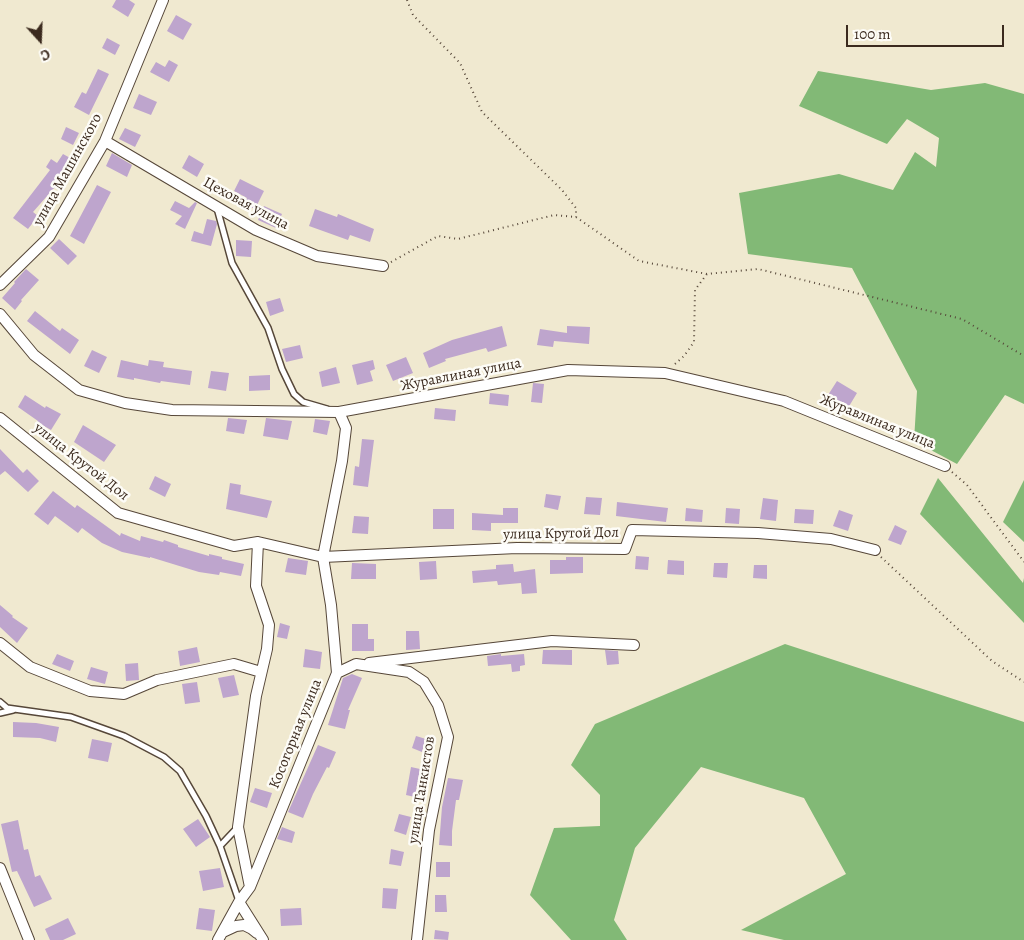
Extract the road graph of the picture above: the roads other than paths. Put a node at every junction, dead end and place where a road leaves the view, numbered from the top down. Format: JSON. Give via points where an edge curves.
{"nodes":[{"id":1,"x":163,"y":0,"type":"edge"},
{"id":2,"x":106,"y":140,"type":"junction"},
{"id":3,"x":216,"y":206,"type":"junction"},
{"id":4,"x":383,"y":266,"type":"road end"},
{"id":5,"x":0,"y":285,"type":"edge"},
{"id":6,"x":0,"y":314,"type":"edge"},
{"id":7,"x":339,"y":412,"type":"junction"},
{"id":8,"x":0,"y":418,"type":"edge"},
{"id":9,"x":944,"y":466,"type":"road end"},
{"id":10,"x":258,"y":542,"type":"junction"},
{"id":11,"x":875,"y":550,"type":"road end"},
{"id":12,"x":323,"y":557,"type":"junction"},
{"id":13,"x":0,"y":643,"type":"edge"},
{"id":14,"x":634,"y":645,"type":"dead end"},
{"id":15,"x":356,"y":664,"type":"junction"},
{"id":16,"x":261,"y":672,"type":"junction"},
{"id":17,"x":337,"y":673,"type":"junction"},
{"id":18,"x":0,"y":702,"type":"edge"},
{"id":19,"x":18,"y":709,"type":"junction"},
{"id":20,"x":0,"y":713,"type":"edge"},
{"id":21,"x":238,"y":826,"type":"junction"},
{"id":22,"x":220,"y":846,"type":"junction"},
{"id":23,"x":0,"y":868,"type":"edge"},
{"id":24,"x":250,"y":887,"type":"junction"},
{"id":25,"x":239,"y":902,"type":"junction"},
{"id":26,"x":220,"y":936,"type":"edge"},
{"id":27,"x":262,"y":939,"type":"edge"},
{"id":28,"x":29,"y":940,"type":"edge"},
{"id":29,"x":417,"y":940,"type":"edge"}],
"edges":[{"from":1,"to":2,"type":"street","name":"улица Машинского"},
{"from":2,"to":3,"type":"street","name":"Цеховая улица"},
{"from":2,"to":5,"type":"street","name":"улица Машинского","via":[[49,237]]},
{"from":3,"to":4,"type":"street","name":"Цеховая улица","via":[[256,230],[317,256]]},
{"from":3,"to":7,"type":"lane","via":[[232,263],[268,328],[294,394],[303,402]]},
{"from":6,"to":7,"type":"street","name":"Журавлиная улица","via":[[34,355],[79,390],[125,404],[172,410]]},
{"from":7,"to":9,"type":"street","name":"Журавлиная улица","via":[[568,370],[665,372],[784,401]]},
{"from":7,"to":12,"type":"street","via":[[346,428]]},
{"from":8,"to":10,"type":"street","name":"улица Крутой Дол","via":[[118,513],[234,546]]},
{"from":10,"to":12,"type":"street","name":"улица Крутой Дол"},
{"from":10,"to":16,"type":"street","via":[[256,586],[269,625]]},
{"from":11,"to":12,"type":"street","name":"улица Крутой Дол","via":[[831,539],[758,533],[632,530],[625,549],[516,548]]},
{"from":12,"to":17,"type":"street","name":"Косогорная улица"},
{"from":13,"to":16,"type":"street","via":[[30,667],[90,690],[124,694],[157,680],[234,664]]},
{"from":14,"to":15,"type":"street","via":[[552,641]]},
{"from":15,"to":17,"type":"street"},
{"from":15,"to":29,"type":"street","name":"улица Танкистов","via":[[409,672],[424,682],[438,705],[448,737],[430,830]]},
{"from":16,"to":21,"type":"street"},
{"from":17,"to":24,"type":"street","name":"Косогорная улица"},
{"from":18,"to":19,"type":"lane","via":[[7,708]]},
{"from":19,"to":20,"type":"lane"},
{"from":19,"to":22,"type":"lane","via":[[71,717],[124,736],[164,756],[180,771]]},
{"from":21,"to":22,"type":"lane"},
{"from":21,"to":24,"type":"street"},
{"from":22,"to":25,"type":"lane"},
{"from":23,"to":28,"type":"street"},
{"from":24,"to":25,"type":"street","name":"Косогорная улица"},
{"from":25,"to":26,"type":"street","name":"Косогорная улица"},
{"from":25,"to":27,"type":"street"},
{"from":26,"to":27,"type":"street","via":[[244,925]]}]}
